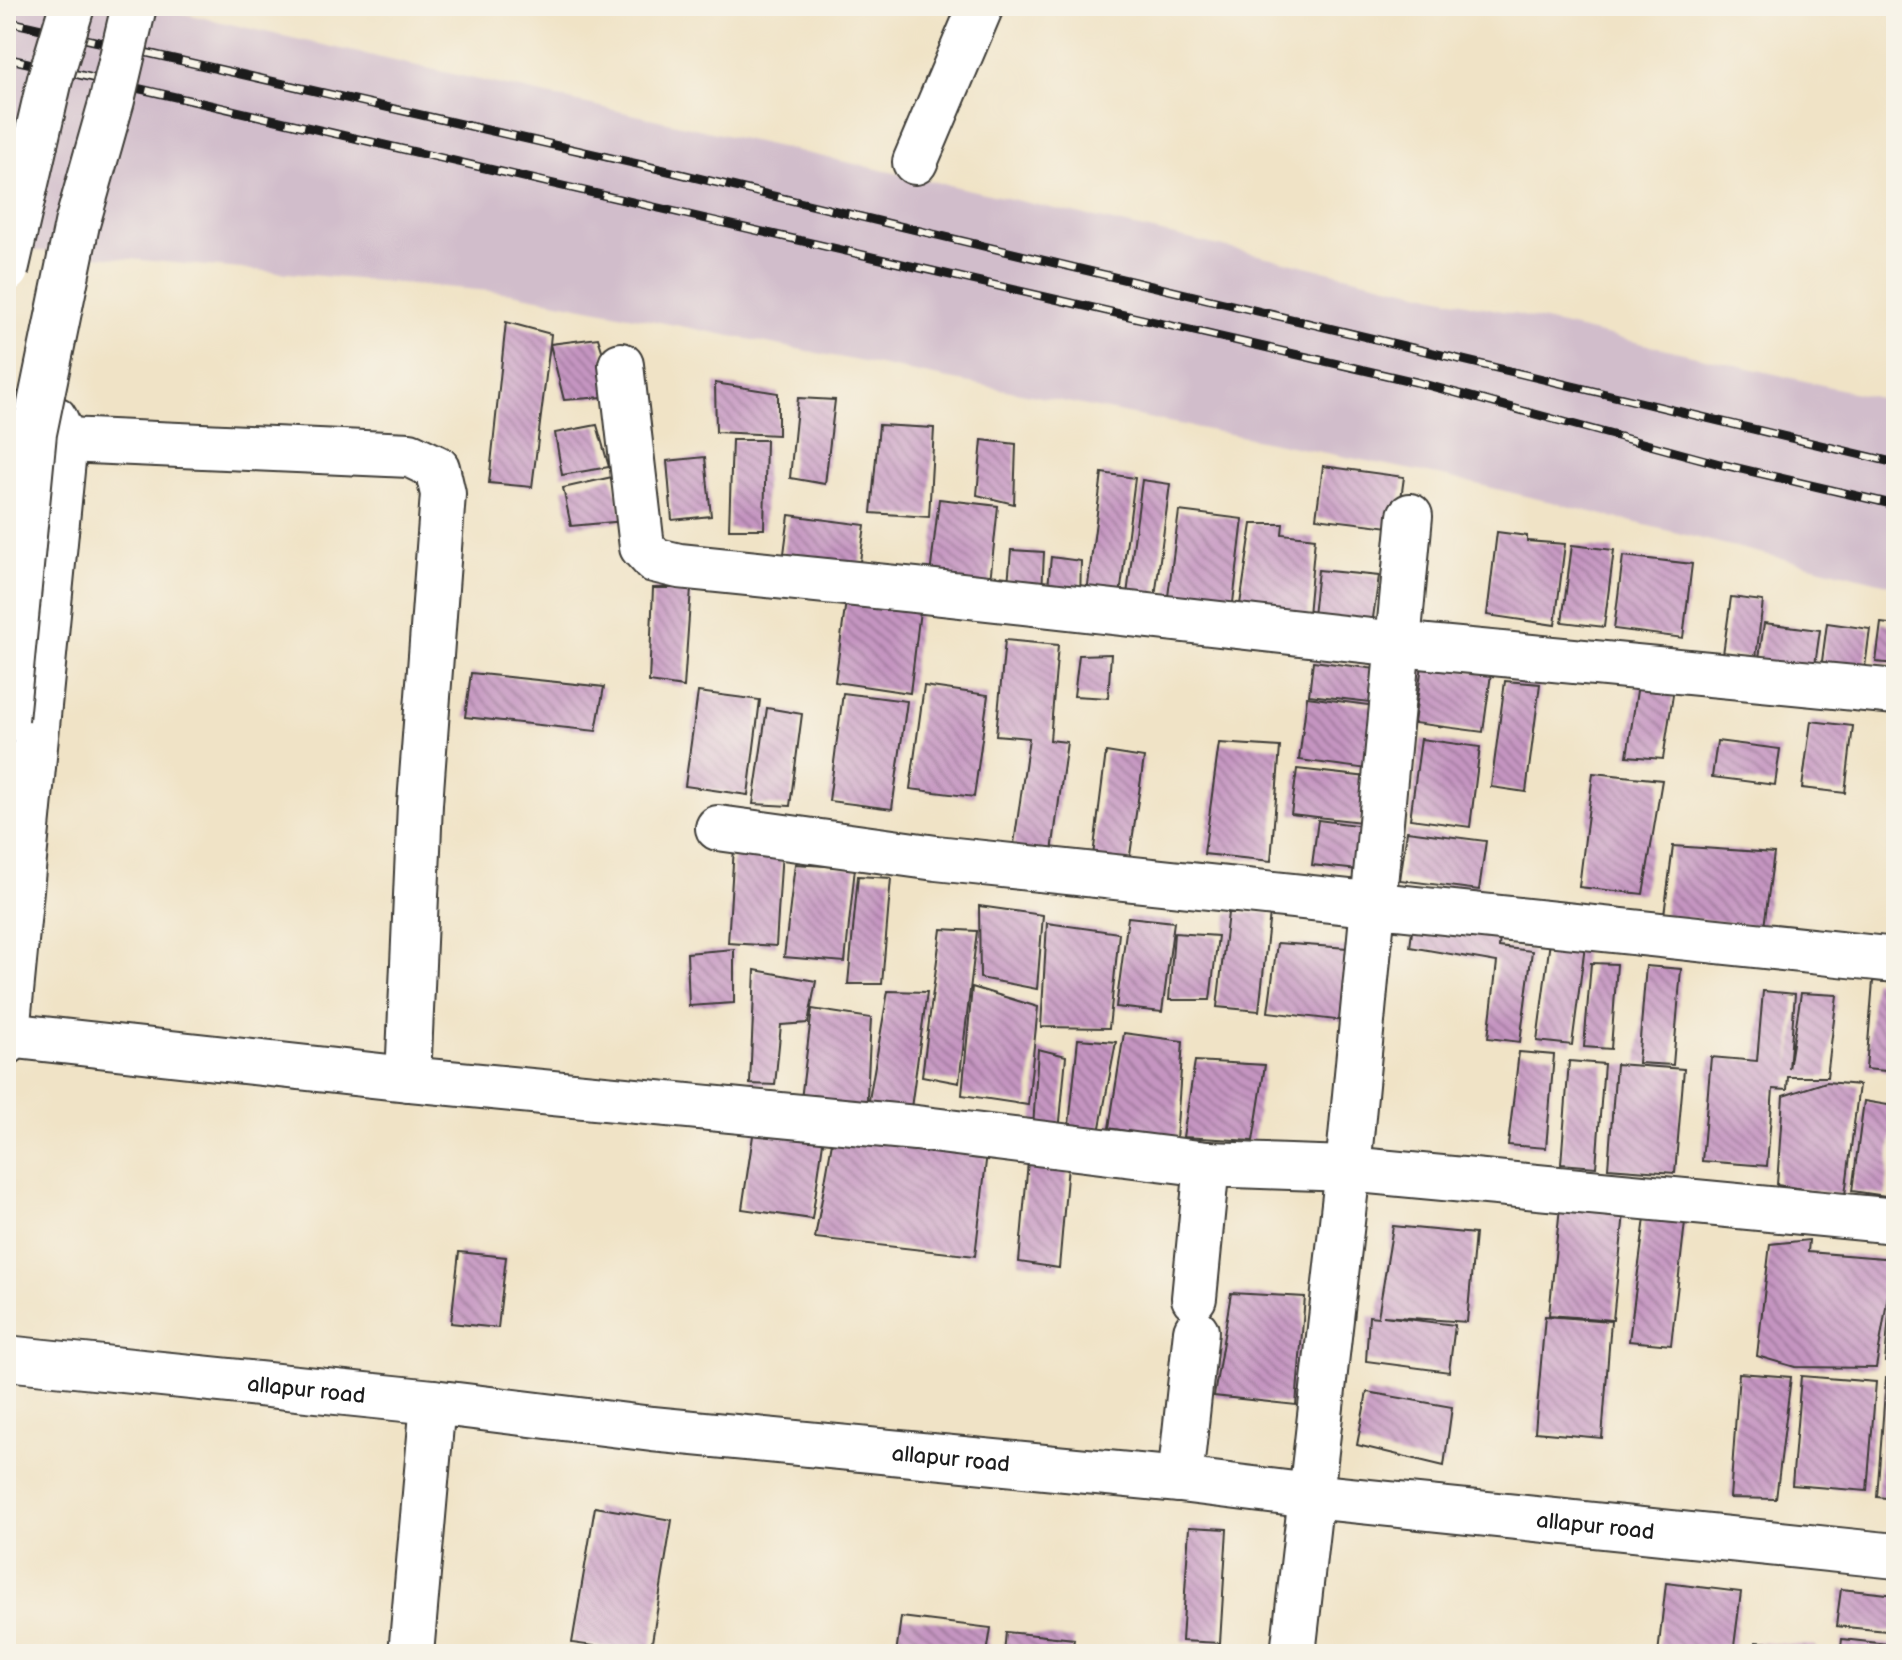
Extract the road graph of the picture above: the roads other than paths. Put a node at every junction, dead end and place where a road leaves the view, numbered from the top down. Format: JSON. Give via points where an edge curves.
{"nodes":[{"id":1,"x":72,"y":6,"type":"edge"},
{"id":2,"x":134,"y":6,"type":"edge"},
{"id":3,"x":981,"y":6,"type":"edge"},
{"id":4,"x":915,"y":162,"type":"dead end"},
{"id":5,"x":6,"y":270,"type":"edge"},
{"id":6,"x":621,"y":365,"type":"dead end"},
{"id":7,"x":6,"y":414,"type":"edge"},
{"id":8,"x":65,"y":440,"type":"junction"},
{"id":9,"x":1410,"y":516,"type":"dead end"},
{"id":10,"x":1398,"y":644,"type":"junction"},
{"id":11,"x":1896,"y":692,"type":"edge"},
{"id":12,"x":6,"y":720,"type":"edge"},
{"id":13,"x":718,"y":828,"type":"dead end"},
{"id":14,"x":1373,"y":905,"type":"junction"},
{"id":15,"x":1896,"y":960,"type":"edge"},
{"id":16,"x":7,"y":1035,"type":"edge"},
{"id":17,"x":6,"y":1043,"type":"edge"},
{"id":18,"x":408,"y":1079,"type":"junction"},
{"id":19,"x":1207,"y":1164,"type":"junction"},
{"id":20,"x":1348,"y":1169,"type":"junction"},
{"id":21,"x":1896,"y":1221,"type":"edge"},
{"id":22,"x":6,"y":1358,"type":"edge"},
{"id":23,"x":433,"y":1402,"type":"junction"},
{"id":24,"x":1180,"y":1480,"type":"junction"},
{"id":25,"x":1311,"y":1496,"type":"junction"},
{"id":26,"x":1896,"y":1556,"type":"edge"},
{"id":27,"x":411,"y":1654,"type":"edge"},
{"id":28,"x":1293,"y":1654,"type":"edge"}],
"edges":[{"from":1,"to":5,"type":"street","bridge":true},
{"from":2,"to":12,"type":"street","bridge":true,"via":[[77,224],[34,433]]},
{"from":3,"to":4,"type":"street"},
{"from":6,"to":10,"type":"street","via":[[642,547],[654,560]]},
{"from":7,"to":8,"type":"street","via":[[55,419]]},
{"from":8,"to":16,"type":"street"},
{"from":8,"to":18,"type":"street","via":[[410,455],[437,468],[443,494],[420,804]]},
{"from":9,"to":10,"type":"street"},
{"from":10,"to":11,"type":"street"},
{"from":10,"to":14,"type":"street"},
{"from":13,"to":14,"type":"street","via":[[936,858]]},
{"from":14,"to":15,"type":"street"},
{"from":14,"to":20,"type":"street"},
{"from":16,"to":17,"type":"street"},
{"from":16,"to":18,"type":"street"},
{"from":18,"to":19,"type":"street","via":[[916,1128]]},
{"from":19,"to":20,"type":"street"},
{"from":19,"to":24,"type":"street"},
{"from":20,"to":21,"type":"street"},
{"from":20,"to":25,"type":"street"},
{"from":22,"to":23,"type":"street","name":"allapur road"},
{"from":23,"to":24,"type":"street","name":"allapur road","via":[[652,1429]]},
{"from":23,"to":27,"type":"street"},
{"from":24,"to":25,"type":"street","name":"allapur road"},
{"from":25,"to":26,"type":"street","name":"allapur road"},
{"from":25,"to":28,"type":"street"}]}
